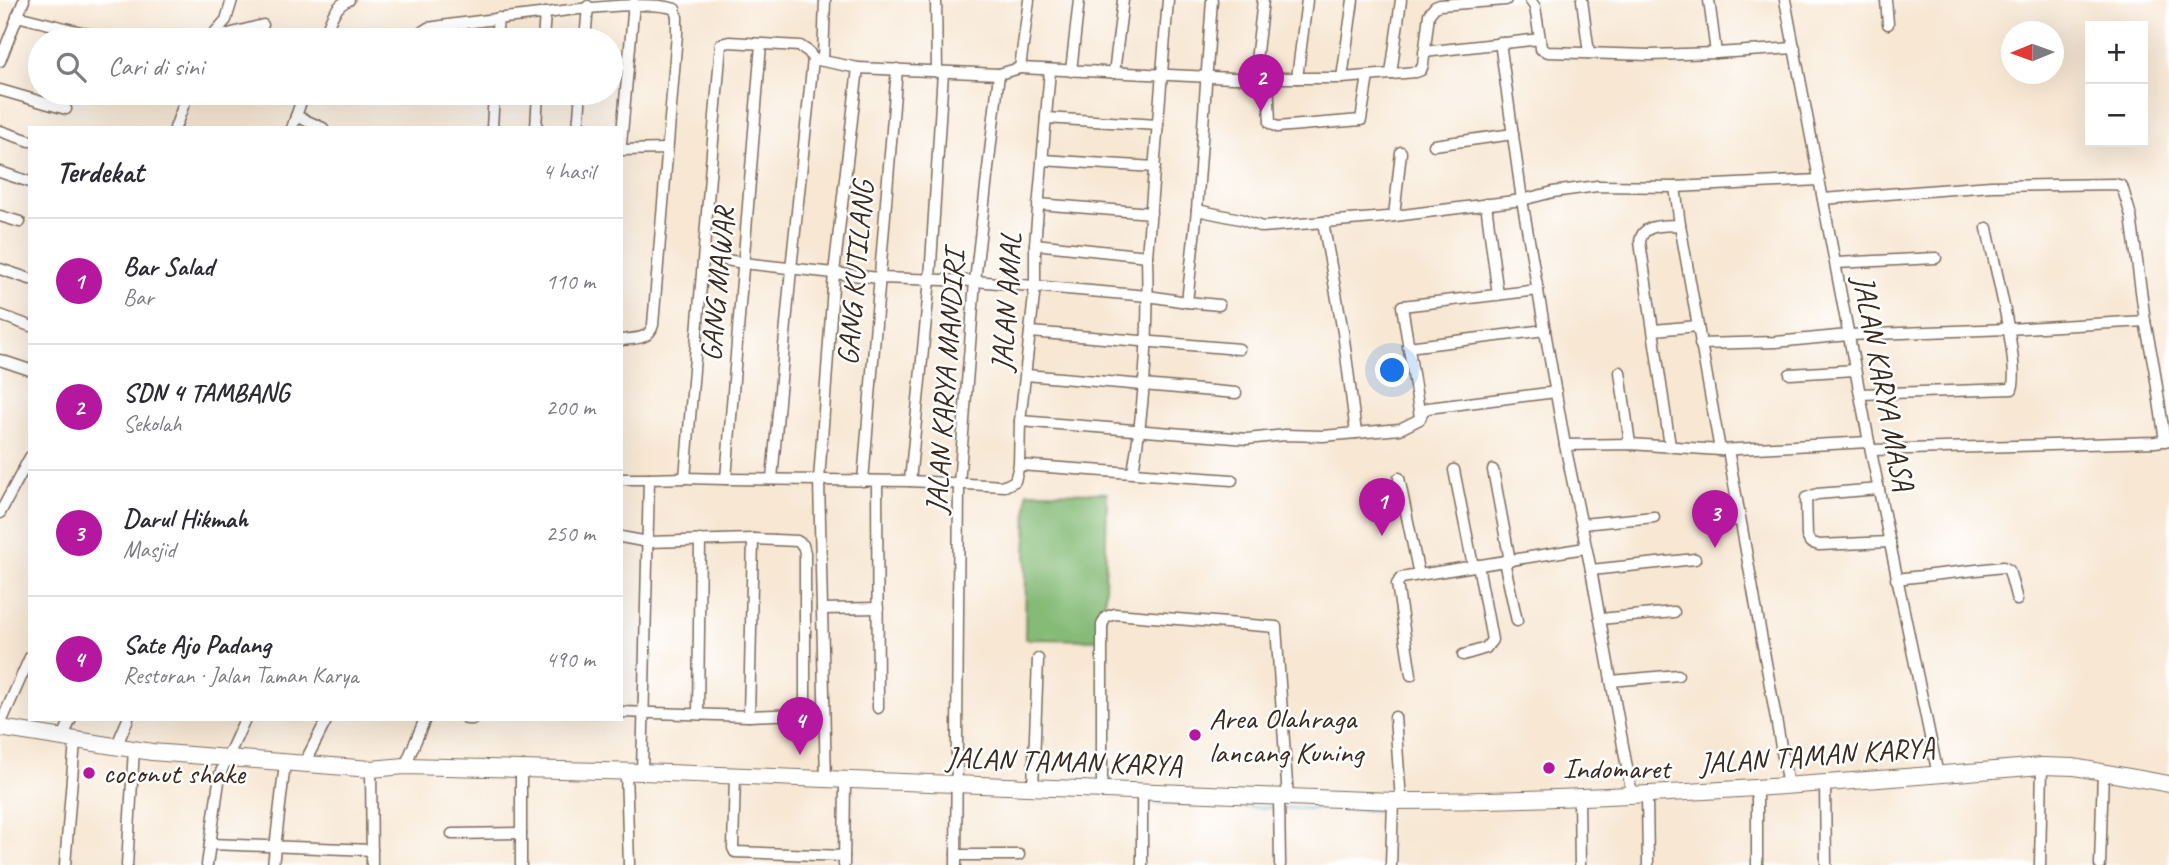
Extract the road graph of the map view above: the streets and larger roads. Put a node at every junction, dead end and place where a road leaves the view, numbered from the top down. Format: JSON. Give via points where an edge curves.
{"nodes":[{"id":1,"x":24,"y":0,"type":"edge"},
{"id":2,"x":232,"y":0,"type":"edge"},
{"id":3,"x":349,"y":0,"type":"edge"},
{"id":4,"x":526,"y":0,"type":"edge"},
{"id":5,"x":825,"y":0,"type":"edge"},
{"id":6,"x":936,"y":0,"type":"edge"},
{"id":7,"x":1029,"y":0,"type":"edge"},
{"id":8,"x":1079,"y":0,"type":"edge"},
{"id":9,"x":1123,"y":0,"type":"edge"},
{"id":10,"x":1168,"y":0,"type":"edge"},
{"id":11,"x":1212,"y":0,"type":"edge"},
{"id":12,"x":1263,"y":0,"type":"edge"},
{"id":13,"x":1307,"y":0,"type":"edge"},
{"id":14,"x":1353,"y":0,"type":"edge"},
{"id":15,"x":1401,"y":0,"type":"edge"},
{"id":16,"x":1506,"y":0,"type":"edge"},
{"id":17,"x":1530,"y":0,"type":"edge"},
{"id":18,"x":1582,"y":0,"type":"edge"},
{"id":19,"x":1709,"y":0,"type":"edge"},
{"id":20,"x":1785,"y":0,"type":"edge"},
{"id":21,"x":1886,"y":0,"type":"edge"},
{"id":22,"x":602,"y":2,"type":"edge"},
{"id":23,"x":634,"y":3,"type":"junction"},
{"id":24,"x":588,"y":6,"type":"junction"},
{"id":25,"x":545,"y":13,"type":"junction"},
{"id":26,"x":529,"y":14,"type":"junction"},
{"id":27,"x":18,"y":16,"type":"junction"},
{"id":28,"x":498,"y":18,"type":"junction"},
{"id":29,"x":264,"y":24,"type":"dead end"},
{"id":30,"x":1888,"y":24,"type":"dead end"},
{"id":31,"x":65,"y":28,"type":"edge"},
{"id":32,"x":219,"y":28,"type":"edge"},
{"id":33,"x":250,"y":28,"type":"edge"},
{"id":34,"x":328,"y":28,"type":"edge"},
{"id":35,"x":433,"y":28,"type":"edge"},
{"id":36,"x":497,"y":28,"type":"edge"},
{"id":37,"x":543,"y":28,"type":"edge"},
{"id":38,"x":586,"y":28,"type":"edge"},
{"id":39,"x":1540,"y":39,"type":"junction"},
{"id":40,"x":1500,"y":43,"type":"junction"},
{"id":41,"x":761,"y":44,"type":"junction"},
{"id":42,"x":1795,"y":48,"type":"junction"},
{"id":43,"x":1424,"y":52,"type":"junction"},
{"id":44,"x":1589,"y":53,"type":"junction"},
{"id":45,"x":1716,"y":53,"type":"junction"},
{"id":46,"x":818,"y":59,"type":"junction"},
{"id":47,"x":0,"y":61,"type":"edge"},
{"id":48,"x":858,"y":68,"type":"junction"},
{"id":49,"x":1020,"y":68,"type":"junction"},
{"id":50,"x":897,"y":69,"type":"junction"},
{"id":51,"x":1050,"y":70,"type":"junction"},
{"id":52,"x":1071,"y":71,"type":"junction"},
{"id":53,"x":940,"y":72,"type":"junction"},
{"id":54,"x":1114,"y":73,"type":"junction"},
{"id":55,"x":999,"y":74,"type":"junction"},
{"id":56,"x":1391,"y":74,"type":"junction"},
{"id":57,"x":1162,"y":75,"type":"junction"},
{"id":58,"x":1368,"y":76,"type":"junction"},
{"id":59,"x":1206,"y":77,"type":"junction"},
{"id":60,"x":1254,"y":78,"type":"junction"},
{"id":61,"x":1268,"y":78,"type":"junction"},
{"id":62,"x":1297,"y":78,"type":"junction"},
{"id":63,"x":1342,"y":78,"type":"junction"},
{"id":64,"x":0,"y":90,"type":"edge"},
{"id":65,"x":28,"y":98,"type":"edge"},
{"id":66,"x":51,"y":105,"type":"edge"},
{"id":67,"x":184,"y":105,"type":"edge"},
{"id":68,"x":300,"y":105,"type":"edge"},
{"id":69,"x":493,"y":105,"type":"edge"},
{"id":70,"x":537,"y":105,"type":"edge"},
{"id":71,"x":580,"y":105,"type":"edge"},
{"id":72,"x":65,"y":109,"type":"dead end"},
{"id":73,"x":296,"y":116,"type":"junction"},
{"id":74,"x":1046,"y":118,"type":"junction"},
{"id":75,"x":1158,"y":125,"type":"junction"},
{"id":76,"x":176,"y":126,"type":"edge"},
{"id":77,"x":293,"y":126,"type":"edge"},
{"id":78,"x":318,"y":126,"type":"edge"},
{"id":79,"x":492,"y":126,"type":"edge"},
{"id":80,"x":536,"y":126,"type":"edge"},
{"id":81,"x":578,"y":126,"type":"edge"},
{"id":82,"x":623,"y":126,"type":"edge"},
{"id":83,"x":0,"y":131,"type":"edge"},
{"id":84,"x":1513,"y":134,"type":"junction"},
{"id":85,"x":28,"y":140,"type":"edge"},
{"id":86,"x":1434,"y":145,"type":"dead end"},
{"id":87,"x":667,"y":149,"type":"junction"},
{"id":88,"x":623,"y":150,"type":"edge"},
{"id":89,"x":1401,"y":152,"type":"dead end"},
{"id":90,"x":1042,"y":160,"type":"junction"},
{"id":91,"x":1154,"y":167,"type":"junction"},
{"id":92,"x":0,"y":172,"type":"edge"},
{"id":93,"x":1819,"y":180,"type":"junction"},
{"id":94,"x":28,"y":181,"type":"edge"},
{"id":95,"x":1675,"y":187,"type":"junction"},
{"id":96,"x":1823,"y":199,"type":"junction"},
{"id":97,"x":1522,"y":200,"type":"junction"},
{"id":98,"x":1038,"y":204,"type":"junction"},
{"id":99,"x":1486,"y":204,"type":"junction"},
{"id":100,"x":1197,"y":210,"type":"junction"},
{"id":101,"x":1151,"y":213,"type":"junction"},
{"id":102,"x":0,"y":216,"type":"edge"},
{"id":103,"x":1394,"y":216,"type":"junction"},
{"id":104,"x":20,"y":222,"type":"dead end"},
{"id":105,"x":1323,"y":222,"type":"junction"},
{"id":106,"x":1680,"y":225,"type":"junction"},
{"id":107,"x":1987,"y":228,"type":"dead end"},
{"id":108,"x":1035,"y":244,"type":"junction"},
{"id":109,"x":705,"y":256,"type":"junction"},
{"id":110,"x":1147,"y":256,"type":"junction"},
{"id":111,"x":1936,"y":258,"type":"dead end"},
{"id":112,"x":743,"y":263,"type":"junction"},
{"id":113,"x":1836,"y":263,"type":"junction"},
{"id":114,"x":791,"y":268,"type":"junction"},
{"id":115,"x":0,"y":269,"type":"edge"},
{"id":116,"x":834,"y":273,"type":"junction"},
{"id":117,"x":28,"y":278,"type":"edge"},
{"id":118,"x":879,"y":278,"type":"junction"},
{"id":119,"x":930,"y":279,"type":"junction"},
{"id":120,"x":975,"y":281,"type":"junction"},
{"id":121,"x":1035,"y":287,"type":"junction"},
{"id":122,"x":1538,"y":290,"type":"junction"},
{"id":123,"x":1498,"y":295,"type":"junction"},
{"id":124,"x":1148,"y":296,"type":"junction"},
{"id":125,"x":1187,"y":302,"type":"junction"},
{"id":126,"x":1219,"y":305,"type":"dead end"},
{"id":127,"x":0,"y":316,"type":"edge"},
{"id":128,"x":2145,"y":321,"type":"junction"},
{"id":129,"x":28,"y":325,"type":"edge"},
{"id":130,"x":1698,"y":326,"type":"junction"},
{"id":131,"x":2008,"y":329,"type":"junction"},
{"id":132,"x":1545,"y":330,"type":"junction"},
{"id":133,"x":1654,"y":330,"type":"junction"},
{"id":134,"x":1030,"y":331,"type":"junction"},
{"id":135,"x":1848,"y":335,"type":"junction"},
{"id":136,"x":623,"y":340,"type":"edge"},
{"id":137,"x":1146,"y":342,"type":"junction"},
{"id":138,"x":1700,"y":344,"type":"junction"},
{"id":139,"x":1408,"y":347,"type":"junction"},
{"id":140,"x":1239,"y":349,"type":"dead end"},
{"id":141,"x":0,"y":360,"type":"edge"},
{"id":142,"x":28,"y":369,"type":"edge"},
{"id":143,"x":1856,"y":370,"type":"junction"},
{"id":144,"x":1620,"y":372,"type":"dead end"},
{"id":145,"x":1790,"y":374,"type":"dead end"},
{"id":146,"x":1026,"y":375,"type":"junction"},
{"id":147,"x":1144,"y":384,"type":"junction"},
{"id":148,"x":1556,"y":392,"type":"junction"},
{"id":149,"x":1236,"y":393,"type":"dead end"},
{"id":150,"x":1860,"y":394,"type":"junction"},
{"id":151,"x":1420,"y":419,"type":"junction"},
{"id":152,"x":1020,"y":421,"type":"junction"},
{"id":153,"x":1138,"y":430,"type":"junction"},
{"id":154,"x":1356,"y":433,"type":"junction"},
{"id":155,"x":2167,"y":441,"type":"edge"},
{"id":156,"x":1630,"y":444,"type":"junction"},
{"id":157,"x":1565,"y":445,"type":"junction"},
{"id":158,"x":1670,"y":446,"type":"junction"},
{"id":159,"x":1870,"y":446,"type":"junction"},
{"id":160,"x":1724,"y":450,"type":"junction"},
{"id":161,"x":28,"y":461,"type":"edge"},
{"id":162,"x":1019,"y":465,"type":"junction"},
{"id":163,"x":1454,"y":470,"type":"dead end"},
{"id":164,"x":1493,"y":470,"type":"dead end"},
{"id":165,"x":1133,"y":471,"type":"junction"},
{"id":166,"x":686,"y":474,"type":"junction"},
{"id":167,"x":649,"y":478,"type":"junction"},
{"id":168,"x":1399,"y":478,"type":"dead end"},
{"id":169,"x":623,"y":479,"type":"edge"},
{"id":170,"x":726,"y":479,"type":"junction"},
{"id":171,"x":772,"y":479,"type":"junction"},
{"id":172,"x":819,"y":480,"type":"junction"},
{"id":173,"x":1232,"y":480,"type":"dead end"},
{"id":174,"x":863,"y":481,"type":"junction"},
{"id":175,"x":877,"y":481,"type":"junction"},
{"id":176,"x":909,"y":481,"type":"junction"},
{"id":177,"x":959,"y":484,"type":"junction"},
{"id":178,"x":1879,"y":489,"type":"junction"},
{"id":179,"x":0,"y":513,"type":"edge"},
{"id":180,"x":1654,"y":517,"type":"dead end"},
{"id":181,"x":1740,"y":520,"type":"junction"},
{"id":182,"x":1713,"y":523,"type":"dead end"},
{"id":183,"x":1582,"y":524,"type":"junction"},
{"id":184,"x":623,"y":537,"type":"edge"},
{"id":185,"x":752,"y":539,"type":"junction"},
{"id":186,"x":700,"y":540,"type":"junction"},
{"id":187,"x":648,"y":542,"type":"junction"},
{"id":188,"x":1889,"y":542,"type":"junction"},
{"id":189,"x":1585,"y":548,"type":"junction"},
{"id":190,"x":1695,"y":559,"type":"dead end"},
{"id":191,"x":1507,"y":561,"type":"junction"},
{"id":192,"x":1475,"y":565,"type":"junction"},
{"id":193,"x":1591,"y":570,"type":"junction"},
{"id":194,"x":1419,"y":575,"type":"junction"},
{"id":195,"x":1896,"y":579,"type":"junction"},
{"id":196,"x":2018,"y":600,"type":"dead end"},
{"id":197,"x":878,"y":608,"type":"junction"},
{"id":198,"x":822,"y":609,"type":"junction"},
{"id":199,"x":1674,"y":612,"type":"dead end"},
{"id":200,"x":1600,"y":619,"type":"junction"},
{"id":201,"x":1517,"y":621,"type":"dead end"},
{"id":202,"x":1463,"y":655,"type":"dead end"},
{"id":203,"x":1038,"y":659,"type":"dead end"},
{"id":204,"x":28,"y":662,"type":"edge"},
{"id":205,"x":1411,"y":675,"type":"dead end"},
{"id":206,"x":1678,"y":675,"type":"dead end"},
{"id":207,"x":1611,"y":681,"type":"junction"},
{"id":208,"x":878,"y":708,"type":"dead end"},
{"id":209,"x":623,"y":712,"type":"edge"},
{"id":210,"x":643,"y":712,"type":"junction"},
{"id":211,"x":698,"y":714,"type":"junction"},
{"id":212,"x":749,"y":716,"type":"junction"},
{"id":213,"x":1395,"y":717,"type":"dead end"},
{"id":214,"x":71,"y":721,"type":"edge"},
{"id":215,"x":127,"y":721,"type":"edge"},
{"id":216,"x":244,"y":721,"type":"edge"},
{"id":217,"x":326,"y":721,"type":"edge"},
{"id":218,"x":424,"y":721,"type":"edge"},
{"id":219,"x":0,"y":727,"type":"edge"},
{"id":220,"x":68,"y":740,"type":"junction"},
{"id":221,"x":116,"y":747,"type":"junction"},
{"id":222,"x":134,"y":749,"type":"junction"},
{"id":223,"x":226,"y":759,"type":"junction"},
{"id":224,"x":285,"y":762,"type":"junction"},
{"id":225,"x":304,"y":764,"type":"junction"},
{"id":226,"x":405,"y":766,"type":"junction"},
{"id":227,"x":2042,"y":766,"type":"junction"},
{"id":228,"x":371,"y":769,"type":"junction"},
{"id":229,"x":522,"y":770,"type":"junction"},
{"id":230,"x":634,"y":772,"type":"junction"},
{"id":231,"x":2103,"y":772,"type":"junction"},
{"id":232,"x":1938,"y":775,"type":"junction"},
{"id":233,"x":735,"y":777,"type":"junction"},
{"id":234,"x":826,"y":781,"type":"junction"},
{"id":235,"x":845,"y":781,"type":"junction"},
{"id":236,"x":1825,"y":783,"type":"junction"},
{"id":237,"x":2169,"y":784,"type":"edge"},
{"id":238,"x":956,"y":785,"type":"junction"},
{"id":239,"x":1788,"y":786,"type":"junction"},
{"id":240,"x":1034,"y":788,"type":"junction"},
{"id":241,"x":1757,"y":788,"type":"junction"},
{"id":242,"x":1102,"y":791,"type":"junction"},
{"id":243,"x":1142,"y":792,"type":"junction"},
{"id":244,"x":1639,"y":795,"type":"junction"},
{"id":245,"x":1283,"y":797,"type":"junction"},
{"id":246,"x":1579,"y":797,"type":"junction"},
{"id":247,"x":1397,"y":801,"type":"junction"},
{"id":248,"x":521,"y":833,"type":"junction"},
{"id":249,"x":452,"y":834,"type":"dead end"},
{"id":250,"x":210,"y":844,"type":"junction"},
{"id":251,"x":275,"y":846,"type":"junction"},
{"id":252,"x":372,"y":850,"type":"junction"},
{"id":253,"x":1019,"y":855,"type":"dead end"},
{"id":254,"x":956,"y":860,"type":"edge"},
{"id":255,"x":844,"y":861,"type":"edge"},
{"id":256,"x":65,"y":865,"type":"edge"},
{"id":257,"x":127,"y":865,"type":"edge"},
{"id":258,"x":207,"y":865,"type":"edge"},
{"id":259,"x":273,"y":865,"type":"edge"},
{"id":260,"x":372,"y":865,"type":"edge"},
{"id":261,"x":521,"y":865,"type":"edge"},
{"id":262,"x":629,"y":865,"type":"edge"},
{"id":263,"x":1142,"y":865,"type":"edge"},
{"id":264,"x":1280,"y":865,"type":"edge"},
{"id":265,"x":1391,"y":865,"type":"edge"},
{"id":266,"x":1580,"y":865,"type":"edge"},
{"id":267,"x":1648,"y":865,"type":"edge"},
{"id":268,"x":1757,"y":865,"type":"edge"},
{"id":269,"x":1826,"y":865,"type":"edge"},
{"id":270,"x":2040,"y":865,"type":"edge"},
{"id":271,"x":2100,"y":865,"type":"edge"}],
"edges":[{"from":1,"to":27,"type":"street"},
{"from":2,"to":32,"type":"street"},
{"from":3,"to":34,"type":"street"},
{"from":4,"to":26,"type":"street"},
{"from":5,"to":46,"type":"street"},
{"from":6,"to":53,"type":"street"},
{"from":7,"to":49,"type":"street"},
{"from":8,"to":52,"type":"street"},
{"from":9,"to":54,"type":"street"},
{"from":10,"to":57,"type":"street"},
{"from":11,"to":59,"type":"street"},
{"from":12,"to":60,"type":"street"},
{"from":13,"to":62,"type":"street"},
{"from":14,"to":63,"type":"street"},
{"from":15,"to":56,"type":"street"},
{"from":16,"to":43,"type":"street","via":[[1435,7],[1429,14]]},
{"from":17,"to":39,"type":"street"},
{"from":18,"to":44,"type":"street"},
{"from":19,"to":45,"type":"street"},
{"from":20,"to":42,"type":"street","name":"JALAN KARYA MASA"},
{"from":21,"to":30,"type":"street"},
{"from":22,"to":23,"type":"street"},
{"from":22,"to":24,"type":"street"},
{"from":23,"to":82,"type":"street"},
{"from":23,"to":87,"type":"street","via":[[666,4],[676,11]]},
{"from":24,"to":25,"type":"street"},
{"from":24,"to":38,"type":"street"},
{"from":25,"to":26,"type":"street"},
{"from":25,"to":37,"type":"street"},
{"from":26,"to":28,"type":"street"},
{"from":27,"to":31,"type":"street"},
{"from":27,"to":47,"type":"street"},
{"from":28,"to":35,"type":"street"},
{"from":28,"to":36,"type":"street"},
{"from":29,"to":33,"type":"street"},
{"from":39,"to":40,"type":"street"},
{"from":39,"to":44,"type":"street","via":[[1545,51]]},
{"from":40,"to":43,"type":"street"},
{"from":40,"to":84,"type":"street"},
{"from":41,"to":46,"type":"street","via":[[800,46]]},
{"from":41,"to":109,"type":"street","via":[[725,42],[720,48]]},
{"from":41,"to":112,"type":"street","name":"GANG MAWAR"},
{"from":42,"to":45,"type":"street"},
{"from":42,"to":93,"type":"street","name":"JALAN KARYA MASA"},
{"from":43,"to":56,"type":"street","via":[[1421,70]]},
{"from":44,"to":45,"type":"street"},
{"from":46,"to":48,"type":"street"},
{"from":46,"to":114,"type":"street"},
{"from":48,"to":50,"type":"street"},
{"from":48,"to":116,"type":"street"},
{"from":49,"to":51,"type":"street"},
{"from":49,"to":55,"type":"street"},
{"from":50,"to":53,"type":"street"},
{"from":50,"to":118,"type":"street","name":"GANG KUTILANG"},
{"from":51,"to":52,"type":"street"},
{"from":51,"to":74,"type":"street","name":"JALAN AMAL"},
{"from":52,"to":54,"type":"street"},
{"from":53,"to":55,"type":"street"},
{"from":53,"to":119,"type":"street"},
{"from":54,"to":57,"type":"street"},
{"from":55,"to":120,"type":"street","name":"JALAN KARYA MANDIRI"},
{"from":56,"to":58,"type":"street"},
{"from":57,"to":59,"type":"street"},
{"from":57,"to":75,"type":"street"},
{"from":58,"to":61,"type":"street","via":[[1362,120],[1277,127],[1270,123]]},
{"from":58,"to":63,"type":"street"},
{"from":59,"to":60,"type":"street"},
{"from":59,"to":100,"type":"street"},
{"from":60,"to":61,"type":"street"},
{"from":61,"to":62,"type":"street"},
{"from":62,"to":63,"type":"street"},
{"from":64,"to":65,"type":"street"},
{"from":66,"to":72,"type":"street"},
{"from":67,"to":76,"type":"street"},
{"from":68,"to":73,"type":"street"},
{"from":69,"to":79,"type":"street"},
{"from":70,"to":80,"type":"street"},
{"from":71,"to":81,"type":"street"},
{"from":73,"to":77,"type":"street"},
{"from":73,"to":78,"type":"street"},
{"from":74,"to":75,"type":"street"},
{"from":74,"to":90,"type":"street","name":"JALAN AMAL"},
{"from":75,"to":91,"type":"street"},
{"from":83,"to":85,"type":"street"},
{"from":84,"to":86,"type":"street"},
{"from":84,"to":97,"type":"street"},
{"from":87,"to":88,"type":"street"},
{"from":87,"to":136,"type":"street","via":[[653,325],[646,337]]},
{"from":89,"to":103,"type":"street"},
{"from":90,"to":91,"type":"street"},
{"from":90,"to":98,"type":"street","name":"JALAN AMAL"},
{"from":91,"to":101,"type":"street"},
{"from":92,"to":94,"type":"street"},
{"from":93,"to":95,"type":"street"},
{"from":93,"to":96,"type":"street","name":"JALAN KARYA MASA"},
{"from":95,"to":97,"type":"street","via":[[1597,186]]},
{"from":95,"to":106,"type":"street"},
{"from":96,"to":113,"type":"street","name":"JALAN KARYA MASA"},
{"from":96,"to":128,"type":"street","via":[[1991,186],[2122,186],[2131,216]]},
{"from":97,"to":99,"type":"street"},
{"from":97,"to":122,"type":"street"},
{"from":98,"to":101,"type":"street"},
{"from":98,"to":108,"type":"street","name":"JALAN AMAL"},
{"from":99,"to":103,"type":"street"},
{"from":99,"to":123,"type":"street"},
{"from":100,"to":105,"type":"street","via":[[1262,227]]},
{"from":100,"to":125,"type":"street"},
{"from":101,"to":110,"type":"street"},
{"from":102,"to":104,"type":"street"},
{"from":103,"to":105,"type":"street"},
{"from":105,"to":154,"type":"street"},
{"from":106,"to":130,"type":"street"},
{"from":106,"to":133,"type":"street","via":[[1641,233]]},
{"from":107,"to":131,"type":"street"},
{"from":108,"to":110,"type":"street"},
{"from":108,"to":121,"type":"street","name":"JALAN AMAL"},
{"from":109,"to":112,"type":"street"},
{"from":109,"to":166,"type":"street"},
{"from":110,"to":124,"type":"street"},
{"from":111,"to":113,"type":"street"},
{"from":112,"to":114,"type":"street"},
{"from":112,"to":170,"type":"street","name":"GANG MAWAR"},
{"from":113,"to":135,"type":"street","name":"JALAN KARYA MASA"},
{"from":114,"to":116,"type":"street"},
{"from":114,"to":171,"type":"street"},
{"from":115,"to":117,"type":"street"},
{"from":116,"to":118,"type":"street"},
{"from":116,"to":172,"type":"street"},
{"from":118,"to":119,"type":"street"},
{"from":118,"to":174,"type":"street","name":"GANG KUTILANG"},
{"from":119,"to":120,"type":"street"},
{"from":119,"to":176,"type":"street"},
{"from":120,"to":121,"type":"street"},
{"from":120,"to":177,"type":"street","name":"JALAN KARYA MANDIRI"},
{"from":121,"to":124,"type":"street"},
{"from":121,"to":134,"type":"street","name":"JALAN AMAL"},
{"from":122,"to":123,"type":"street"},
{"from":122,"to":132,"type":"street"},
{"from":123,"to":139,"type":"street","via":[[1402,306]]},
{"from":124,"to":125,"type":"street"},
{"from":124,"to":137,"type":"street"},
{"from":125,"to":126,"type":"street"},
{"from":127,"to":129,"type":"street"},
{"from":128,"to":131,"type":"street"},
{"from":128,"to":155,"type":"street"},
{"from":130,"to":133,"type":"street"},
{"from":130,"to":138,"type":"street"},
{"from":131,"to":135,"type":"street"},
{"from":131,"to":150,"type":"street","via":[[2015,380],[2009,391]]},
{"from":132,"to":139,"type":"street"},
{"from":132,"to":148,"type":"street"},
{"from":133,"to":158,"type":"street"},
{"from":134,"to":137,"type":"street"},
{"from":134,"to":146,"type":"street","name":"JALAN AMAL"},
{"from":135,"to":138,"type":"street"},
{"from":135,"to":143,"type":"street","name":"JALAN KARYA MASA"},
{"from":137,"to":140,"type":"street"},
{"from":137,"to":147,"type":"street"},
{"from":138,"to":160,"type":"street"},
{"from":139,"to":151,"type":"street"},
{"from":141,"to":142,"type":"street"},
{"from":143,"to":145,"type":"street"},
{"from":143,"to":150,"type":"street","name":"JALAN KARYA MASA"},
{"from":144,"to":156,"type":"street"},
{"from":146,"to":147,"type":"street"},
{"from":146,"to":152,"type":"street","name":"JALAN AMAL"},
{"from":147,"to":149,"type":"street"},
{"from":147,"to":153,"type":"street"},
{"from":148,"to":151,"type":"street","via":[[1428,408]]},
{"from":148,"to":157,"type":"street"},
{"from":150,"to":159,"type":"street","name":"JALAN KARYA MASA"},
{"from":151,"to":154,"type":"street","via":[[1401,429]]},
{"from":152,"to":153,"type":"street"},
{"from":152,"to":162,"type":"street","name":"JALAN AMAL"},
{"from":153,"to":154,"type":"street","via":[[1247,439]]},
{"from":153,"to":165,"type":"street"},
{"from":155,"to":159,"type":"street"},
{"from":156,"to":157,"type":"street"},
{"from":156,"to":158,"type":"street"},
{"from":157,"to":183,"type":"street"},
{"from":158,"to":160,"type":"street"},
{"from":159,"to":160,"type":"street"},
{"from":159,"to":178,"type":"street","name":"JALAN KARYA MASA"},
{"from":160,"to":181,"type":"street"},
{"from":161,"to":179,"type":"street"},
{"from":162,"to":165,"type":"street"},
{"from":162,"to":177,"type":"street","via":[[1017,478],[1009,485]]},
{"from":163,"to":192,"type":"street"},
{"from":164,"to":191,"type":"street"},
{"from":165,"to":173,"type":"street"},
{"from":166,"to":167,"type":"street"},
{"from":166,"to":170,"type":"street"},
{"from":167,"to":169,"type":"street"},
{"from":167,"to":187,"type":"street"},
{"from":168,"to":194,"type":"street"},
{"from":170,"to":171,"type":"street"},
{"from":171,"to":172,"type":"street"},
{"from":172,"to":174,"type":"street"},
{"from":172,"to":198,"type":"street"},
{"from":174,"to":175,"type":"street"},
{"from":175,"to":176,"type":"street"},
{"from":175,"to":197,"type":"street"},
{"from":176,"to":177,"type":"street"},
{"from":177,"to":238,"type":"street","name":"JALAN KARYA MANDIRI"},
{"from":178,"to":188,"type":"street","name":"JALAN KARYA MASA"},
{"from":178,"to":188,"type":"street","via":[[1806,498],[1808,536],[1819,545]]},
{"from":180,"to":183,"type":"street"},
{"from":181,"to":182,"type":"street"},
{"from":181,"to":239,"type":"street"},
{"from":183,"to":189,"type":"street"},
{"from":184,"to":187,"type":"street"},
{"from":185,"to":186,"type":"street"},
{"from":185,"to":212,"type":"street"},
{"from":185,"to":212,"type":"street","via":[[800,542],[805,550],[805,700],[799,715]]},
{"from":186,"to":187,"type":"street"},
{"from":186,"to":211,"type":"street"},
{"from":187,"to":210,"type":"street"},
{"from":188,"to":195,"type":"street","name":"JALAN KARYA MASA"},
{"from":189,"to":191,"type":"street"},
{"from":189,"to":193,"type":"street"},
{"from":190,"to":193,"type":"street"},
{"from":191,"to":192,"type":"street"},
{"from":191,"to":201,"type":"street"},
{"from":192,"to":194,"type":"street"},
{"from":192,"to":202,"type":"street","via":[[1492,640],[1486,648]]},
{"from":193,"to":200,"type":"street"},
{"from":194,"to":205,"type":"street","via":[[1401,578],[1397,584]]},
{"from":195,"to":196,"type":"street","via":[[2003,567],[2009,570]]},
{"from":195,"to":232,"type":"street","name":"JALAN KARYA MASA"},
{"from":197,"to":198,"type":"street"},
{"from":197,"to":208,"type":"street"},
{"from":198,"to":234,"type":"street"},
{"from":199,"to":200,"type":"street"},
{"from":200,"to":207,"type":"street"},
{"from":203,"to":240,"type":"street"},
{"from":204,"to":219,"type":"street"},
{"from":206,"to":207,"type":"street"},
{"from":207,"to":244,"type":"street"},
{"from":209,"to":210,"type":"street"},
{"from":210,"to":211,"type":"street"},
{"from":210,"to":230,"type":"street"},
{"from":211,"to":212,"type":"street"},
{"from":213,"to":247,"type":"street"},
{"from":214,"to":220,"type":"street"},
{"from":215,"to":221,"type":"street"},
{"from":216,"to":223,"type":"street"},
{"from":217,"to":225,"type":"street"},
{"from":218,"to":226,"type":"street"},
{"from":219,"to":220,"type":"street","name":"JALAN TAMAN KARYA"},
{"from":220,"to":221,"type":"street","name":"JALAN TAMAN KARYA"},
{"from":220,"to":256,"type":"street"},
{"from":221,"to":222,"type":"street","name":"JALAN TAMAN KARYA"},
{"from":222,"to":223,"type":"street","name":"JALAN TAMAN KARYA"},
{"from":222,"to":257,"type":"street"},
{"from":223,"to":224,"type":"street","name":"JALAN TAMAN KARYA"},
{"from":223,"to":250,"type":"street"},
{"from":224,"to":225,"type":"street","name":"JALAN TAMAN KARYA"},
{"from":224,"to":251,"type":"street"},
{"from":225,"to":228,"type":"street","name":"JALAN TAMAN KARYA"},
{"from":226,"to":228,"type":"street","name":"JALAN TAMAN KARYA"},
{"from":226,"to":229,"type":"street","name":"JALAN TAMAN KARYA"},
{"from":227,"to":231,"type":"street","name":"JALAN TAMAN KARYA"},
{"from":227,"to":232,"type":"street","name":"JALAN TAMAN KARYA"},
{"from":227,"to":270,"type":"street"},
{"from":228,"to":252,"type":"street"},
{"from":229,"to":230,"type":"street","name":"JALAN TAMAN KARYA"},
{"from":229,"to":248,"type":"street"},
{"from":230,"to":233,"type":"street","name":"JALAN TAMAN KARYA"},
{"from":230,"to":262,"type":"street"},
{"from":231,"to":237,"type":"street","name":"JALAN TAMAN KARYA"},
{"from":231,"to":271,"type":"street"},
{"from":232,"to":236,"type":"street","name":"JALAN TAMAN KARYA"},
{"from":233,"to":234,"type":"street","name":"JALAN TAMAN KARYA"},
{"from":233,"to":255,"type":"street","via":[[735,852]]},
{"from":234,"to":235,"type":"street","name":"JALAN TAMAN KARYA"},
{"from":235,"to":238,"type":"street","name":"JALAN TAMAN KARYA"},
{"from":235,"to":255,"type":"street"},
{"from":236,"to":239,"type":"street","name":"JALAN TAMAN KARYA"},
{"from":236,"to":269,"type":"street"},
{"from":238,"to":240,"type":"street","name":"JALAN TAMAN KARYA"},
{"from":238,"to":254,"type":"street","name":"JALAN KARYA MANDIRI"},
{"from":239,"to":241,"type":"street","name":"JALAN TAMAN KARYA"},
{"from":240,"to":242,"type":"street","name":"JALAN TAMAN KARYA"},
{"from":241,"to":244,"type":"street","name":"JALAN TAMAN KARYA"},
{"from":241,"to":268,"type":"street"},
{"from":242,"to":243,"type":"street","name":"JALAN TAMAN KARYA"},
{"from":242,"to":245,"type":"street","via":[[1102,625],[1106,617],[1115,614],[1276,627]]},
{"from":243,"to":245,"type":"street","name":"JALAN TAMAN KARYA"},
{"from":243,"to":263,"type":"street"},
{"from":244,"to":246,"type":"street","name":"JALAN TAMAN KARYA"},
{"from":244,"to":267,"type":"street"},
{"from":245,"to":247,"type":"street","name":"JALAN TAMAN KARYA"},
{"from":245,"to":264,"type":"street"},
{"from":246,"to":247,"type":"street","name":"JALAN TAMAN KARYA"},
{"from":246,"to":266,"type":"street"},
{"from":247,"to":265,"type":"street"},
{"from":248,"to":249,"type":"street"},
{"from":248,"to":261,"type":"street"},
{"from":250,"to":251,"type":"street"},
{"from":250,"to":258,"type":"street"},
{"from":251,"to":252,"type":"street"},
{"from":251,"to":259,"type":"street"},
{"from":252,"to":260,"type":"street"},
{"from":253,"to":254,"type":"street"}]}
